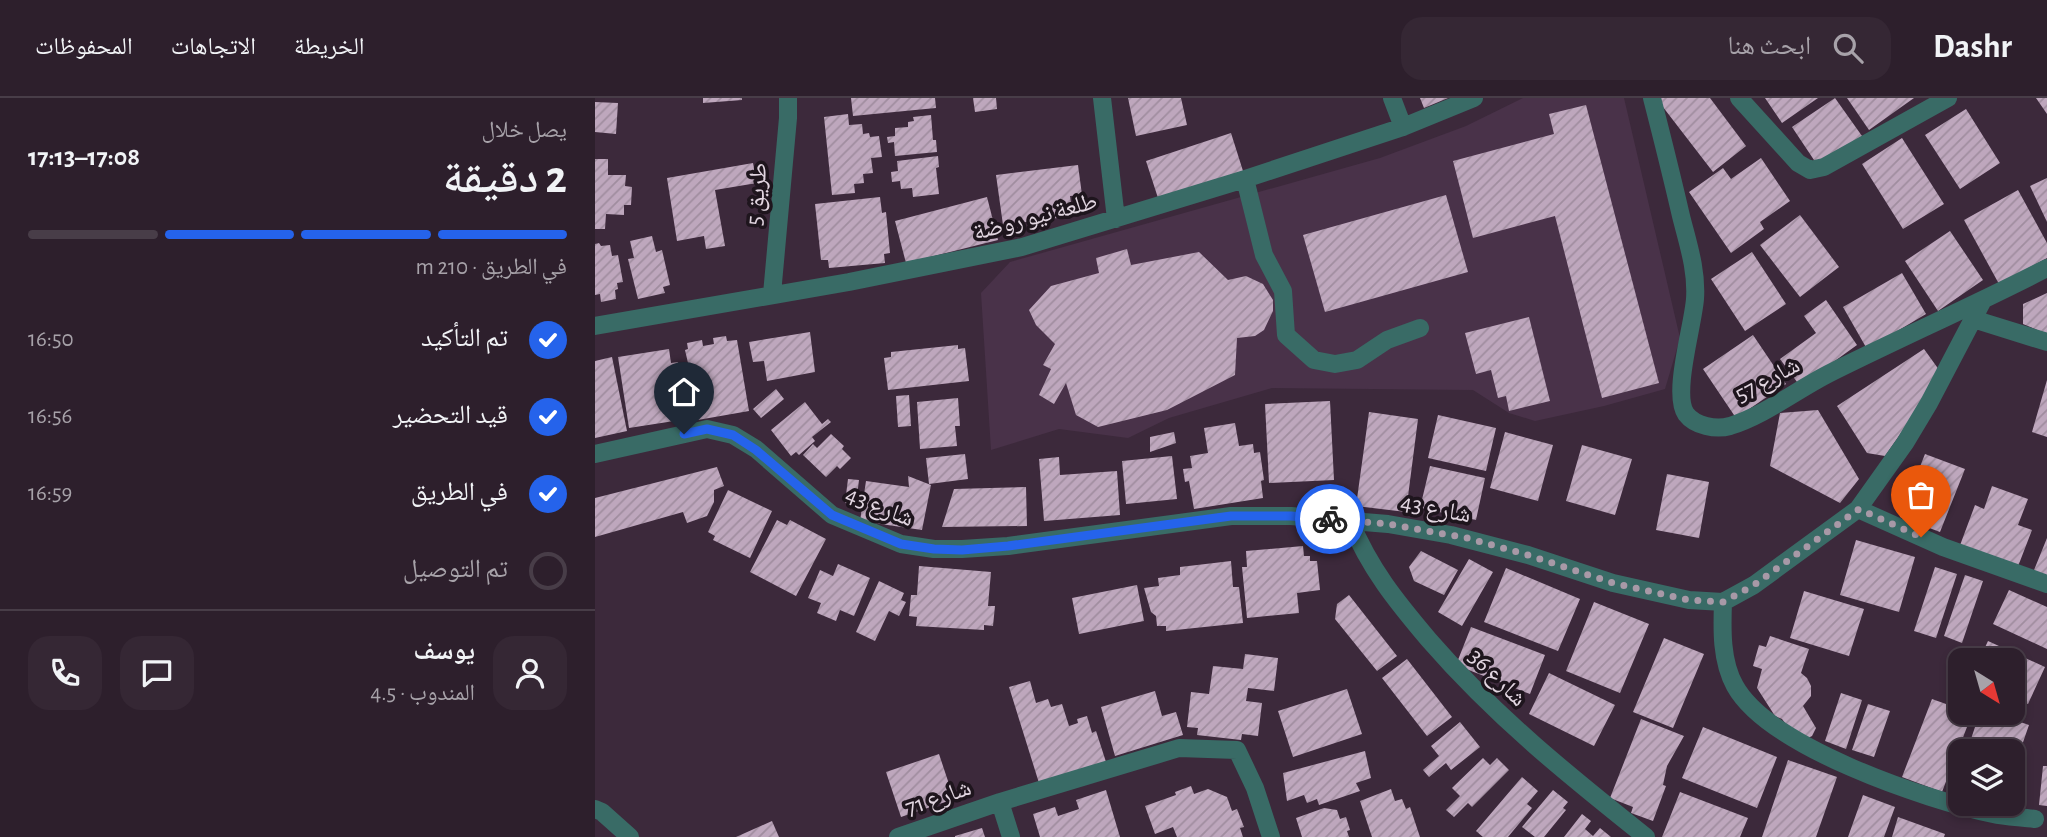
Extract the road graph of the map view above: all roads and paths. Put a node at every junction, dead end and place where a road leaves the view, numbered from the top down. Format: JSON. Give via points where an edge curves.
{"nodes":[{"id":1,"x":788,"y":98,"type":"edge"},
{"id":2,"x":1102,"y":98,"type":"edge"},
{"id":3,"x":1392,"y":98,"type":"edge"},
{"id":4,"x":1474,"y":98,"type":"edge"},
{"id":5,"x":1652,"y":98,"type":"edge"},
{"id":6,"x":1739,"y":98,"type":"edge"},
{"id":7,"x":1948,"y":98,"type":"edge"},
{"id":8,"x":1403,"y":127,"type":"junction"},
{"id":9,"x":1245,"y":179,"type":"junction"},
{"id":10,"x":1116,"y":219,"type":"junction"},
{"id":11,"x":2047,"y":268,"type":"edge"},
{"id":12,"x":772,"y":294,"type":"junction"},
{"id":13,"x":1983,"y":300,"type":"junction"},
{"id":14,"x":1973,"y":319,"type":"junction"},
{"id":15,"x":595,"y":326,"type":"edge"},
{"id":16,"x":1420,"y":328,"type":"dead end"},
{"id":17,"x":2047,"y":342,"type":"edge"},
{"id":18,"x":595,"y":454,"type":"edge"},
{"id":19,"x":1859,"y":509,"type":"junction"},
{"id":20,"x":1350,"y":521,"type":"junction"},
{"id":21,"x":2047,"y":584,"type":"edge"},
{"id":22,"x":1723,"y":602,"type":"junction"},
{"id":23,"x":1000,"y":802,"type":"junction"},
{"id":24,"x":595,"y":809,"type":"edge"},
{"id":25,"x":2035,"y":819,"type":"dead end"},
{"id":26,"x":630,"y":837,"type":"edge"},
{"id":27,"x":898,"y":837,"type":"edge"},
{"id":28,"x":1011,"y":837,"type":"edge"},
{"id":29,"x":1271,"y":837,"type":"edge"},
{"id":30,"x":1646,"y":837,"type":"edge"}],
"edges":[{"from":1,"to":12,"type":"street","name":"طريق 5"},
{"from":2,"to":10,"type":"street"},
{"from":3,"to":8,"type":"street"},
{"from":4,"to":8,"type":"street","name":"طلعة نيو روضة"},
{"from":5,"to":13,"type":"street","name":"شارع 57","via":[[1694,268],[1692,324],[1681,390],[1686,413],[1697,423],[1727,427],[1751,418],[1821,378]]},
{"from":6,"to":7,"type":"street","via":[[1798,163],[1810,170],[1824,167]]},
{"from":8,"to":9,"type":"street","name":"طلعة نيو روضة"},
{"from":9,"to":10,"type":"street","name":"طلعة نيو روضة"},
{"from":9,"to":16,"type":"street","via":[[1264,255],[1283,291],[1286,335],[1314,360],[1357,360],[1387,340]]},
{"from":10,"to":12,"type":"street","name":"طلعة نيو روضة","via":[[1022,247]]},
{"from":11,"to":13,"type":"street","name":"شارع 57"},
{"from":12,"to":15,"type":"street","name":"طلعة نيو روضة"},
{"from":13,"to":14,"type":"street"},
{"from":14,"to":17,"type":"street"},
{"from":14,"to":19,"type":"street","via":[[1929,403]]},
{"from":18,"to":20,"type":"street","name":"شارع 43","via":[[707,429],[733,435],[832,515],[901,544],[934,549],[1008,546],[1231,516]]},
{"from":19,"to":21,"type":"street","via":[[1943,547]]},
{"from":19,"to":22,"type":"street"},
{"from":20,"to":22,"type":"street","name":"شارع 43","via":[[1483,542],[1613,583],[1689,600]]},
{"from":20,"to":30,"type":"street","name":"شارع 36","via":[[1385,587],[1451,666],[1551,762]]},
{"from":22,"to":25,"type":"street","via":[[1722,637],[1734,685],[1769,723],[1845,764],[1927,797]]},
{"from":23,"to":27,"type":"street","name":"شارع 71"},
{"from":23,"to":28,"type":"street","name":"شارع 71"},
{"from":23,"to":29,"type":"street","via":[[1179,748],[1237,750]]},
{"from":24,"to":26,"type":"street"}]}
